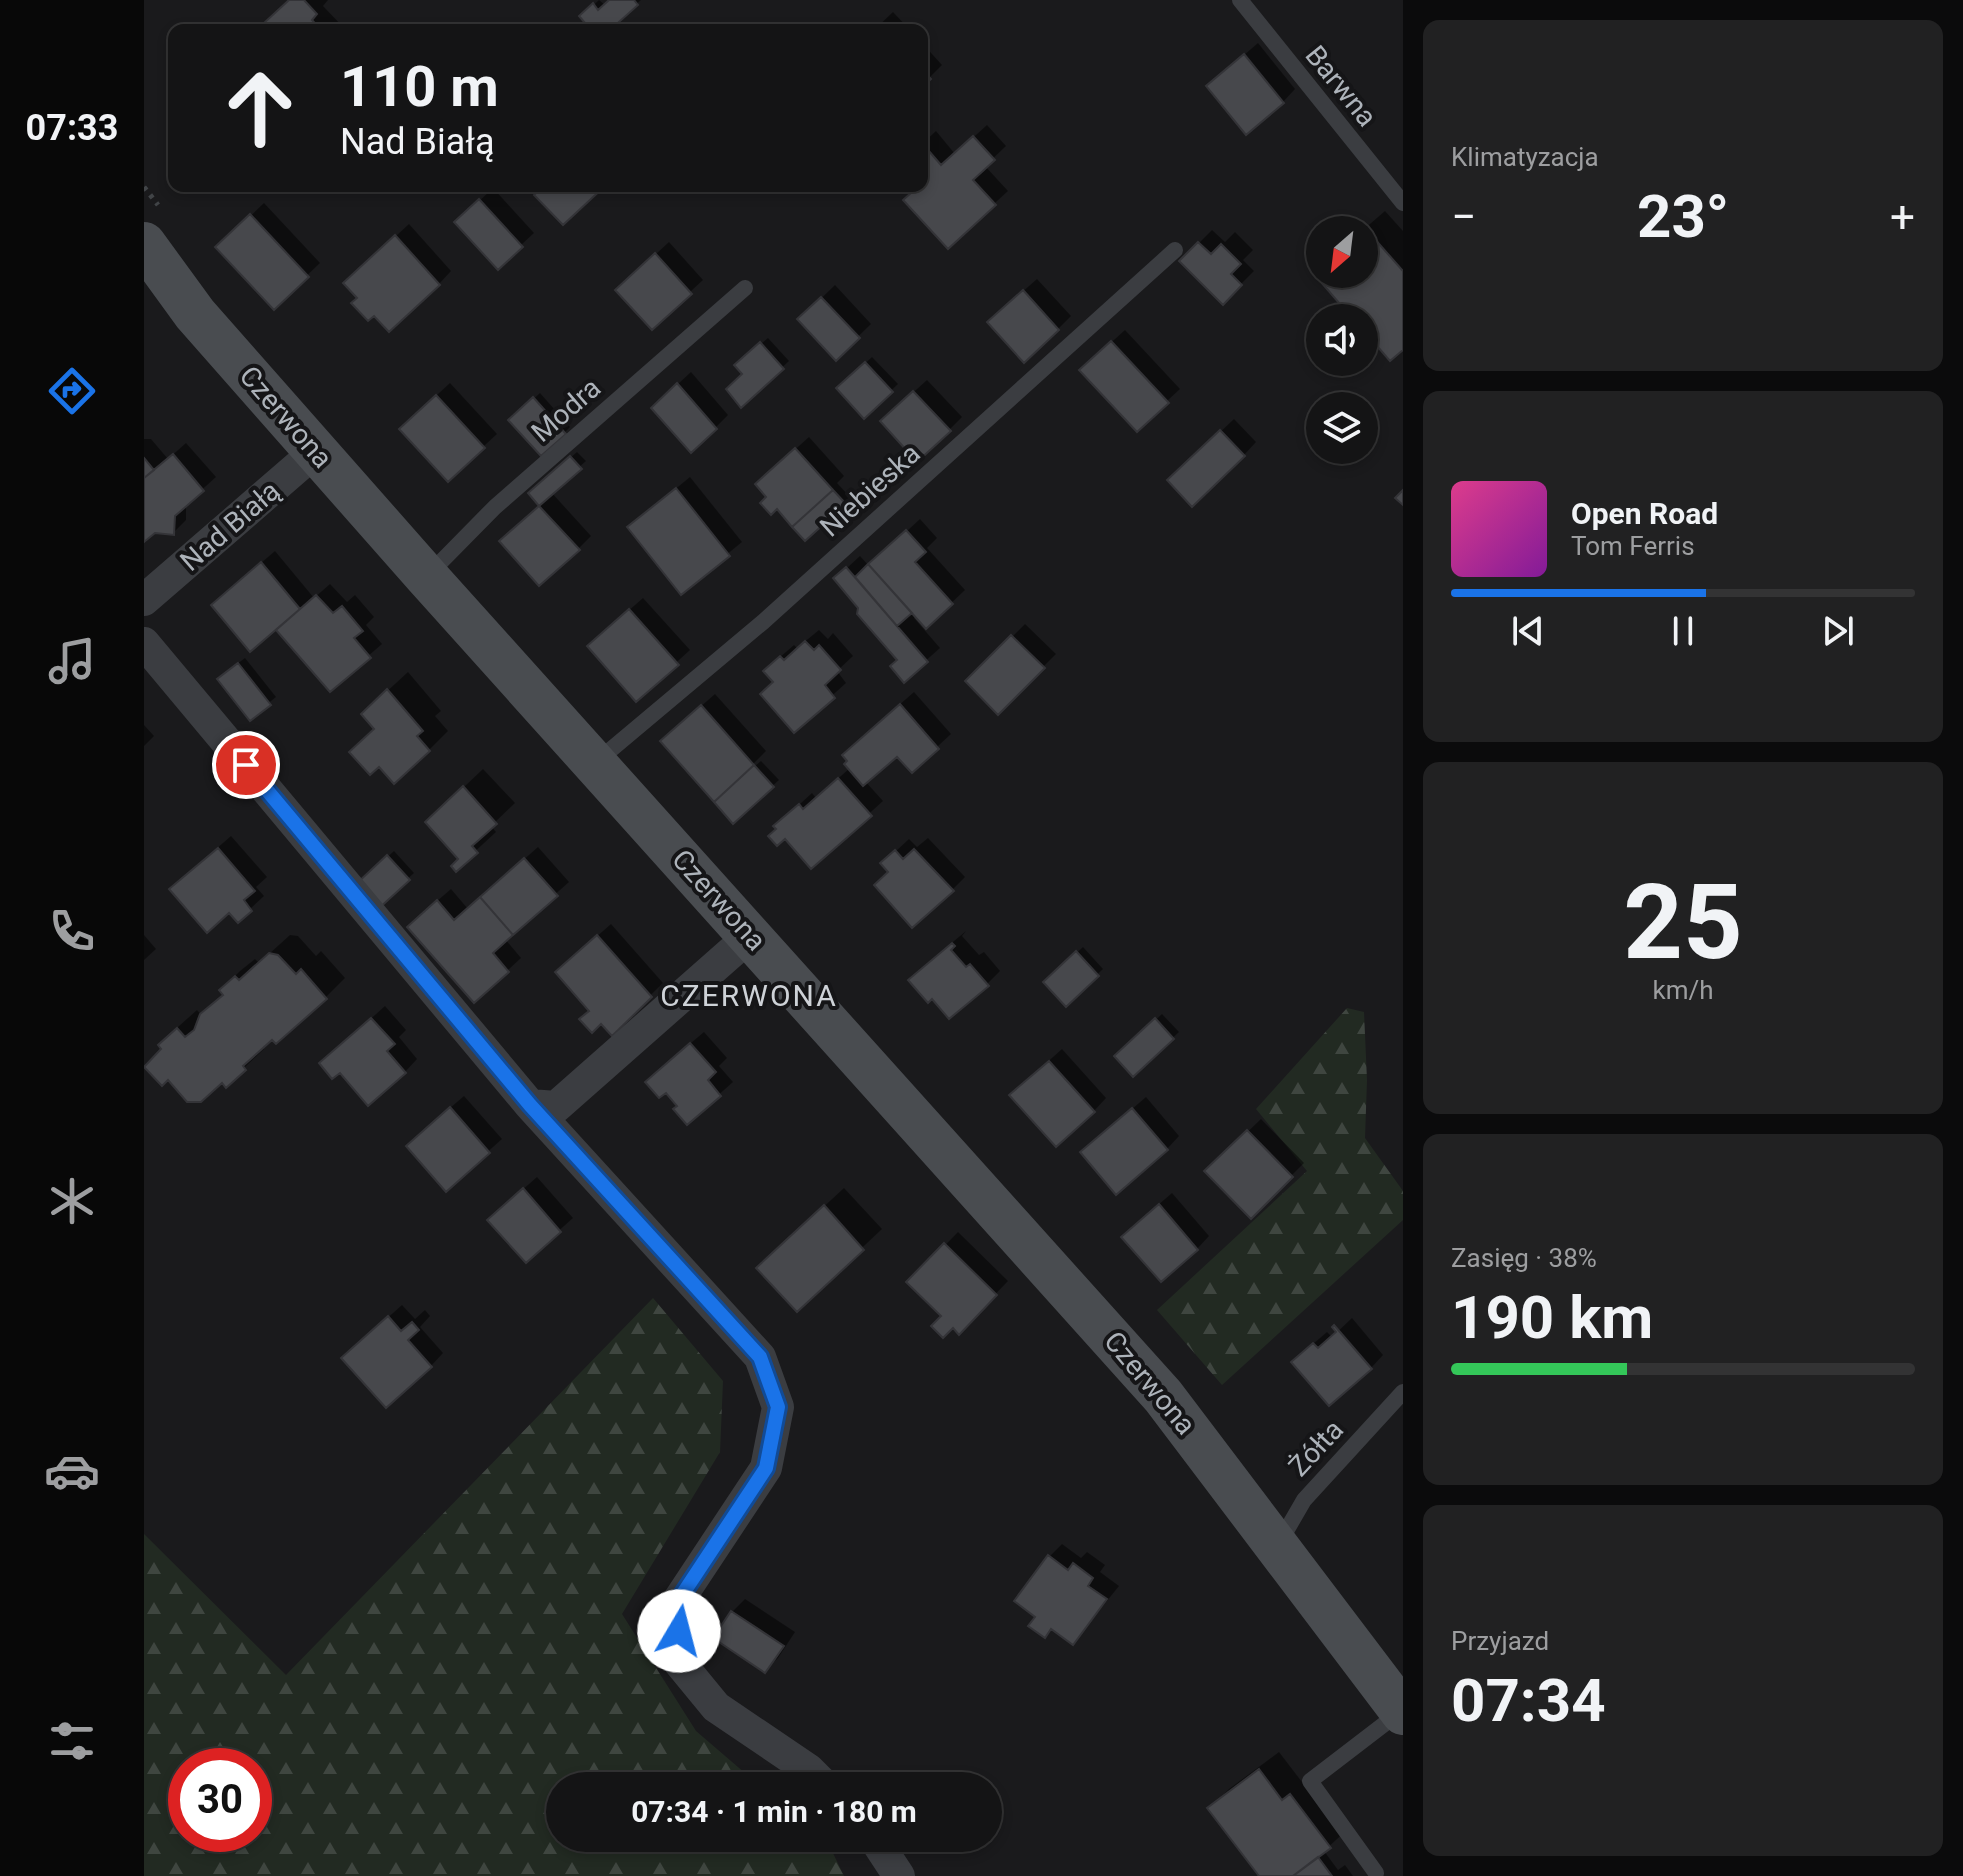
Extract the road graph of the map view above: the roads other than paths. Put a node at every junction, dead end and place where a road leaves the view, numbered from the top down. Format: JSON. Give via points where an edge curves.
{"nodes":[{"id":1,"x":1240,"y":0,"type":"edge"},
{"id":2,"x":1403,"y":203,"type":"edge"},
{"id":3,"x":144,"y":244,"type":"edge"},
{"id":4,"x":1175,"y":250,"type":"dead end"},
{"id":5,"x":745,"y":288,"type":"dead end"},
{"id":6,"x":316,"y":451,"type":"junction"},
{"id":7,"x":426,"y":576,"type":"junction"},
{"id":8,"x":144,"y":600,"type":"edge"},
{"id":9,"x":144,"y":643,"type":"edge"},
{"id":10,"x":595,"y":763,"type":"junction"},
{"id":11,"x":751,"y":935,"type":"junction"},
{"id":12,"x":530,"y":1105,"type":"junction"},
{"id":13,"x":1403,"y":1392,"type":"edge"},
{"id":14,"x":1278,"y":1546,"type":"junction"},
{"id":15,"x":1402,"y":1712,"type":"edge"},
{"id":16,"x":811,"y":1772,"type":"edge"},
{"id":17,"x":883,"y":1852,"type":"edge"},
{"id":18,"x":1376,"y":1873,"type":"dead end"},
{"id":19,"x":899,"y":1876,"type":"edge"}],
"edges":[{"from":1,"to":2,"type":"lane","name":"Barwna"},
{"from":3,"to":6,"type":"main road","name":"Czerwona","via":[[195,314]]},
{"from":4,"to":10,"type":"lane","name":"Niebieska","via":[[763,622]]},
{"from":5,"to":7,"type":"lane","name":"Modra","via":[[495,507]]},
{"from":6,"to":7,"type":"main road","name":"Czerwona"},
{"from":6,"to":8,"type":"street","name":"Nad Białą"},
{"from":7,"to":10,"type":"main road","name":"Czerwona"},
{"from":9,"to":12,"type":"street"},
{"from":10,"to":11,"type":"main road","name":"Czerwona"},
{"from":11,"to":12,"type":"street","via":[[556,1107]]},
{"from":11,"to":14,"type":"main road","name":"Czerwona","via":[[1163,1396]]},
{"from":12,"to":16,"type":"street","via":[[760,1357],[778,1407],[766,1468],[678,1601],[679,1662],[716,1707]]},
{"from":13,"to":14,"type":"lane","name":"Żółta","via":[[1304,1500]]},
{"from":14,"to":15,"type":"main road","name":"Czerwona"},
{"from":15,"to":18,"type":"lane","via":[[1310,1781]]},
{"from":17,"to":19,"type":"street"}]}
